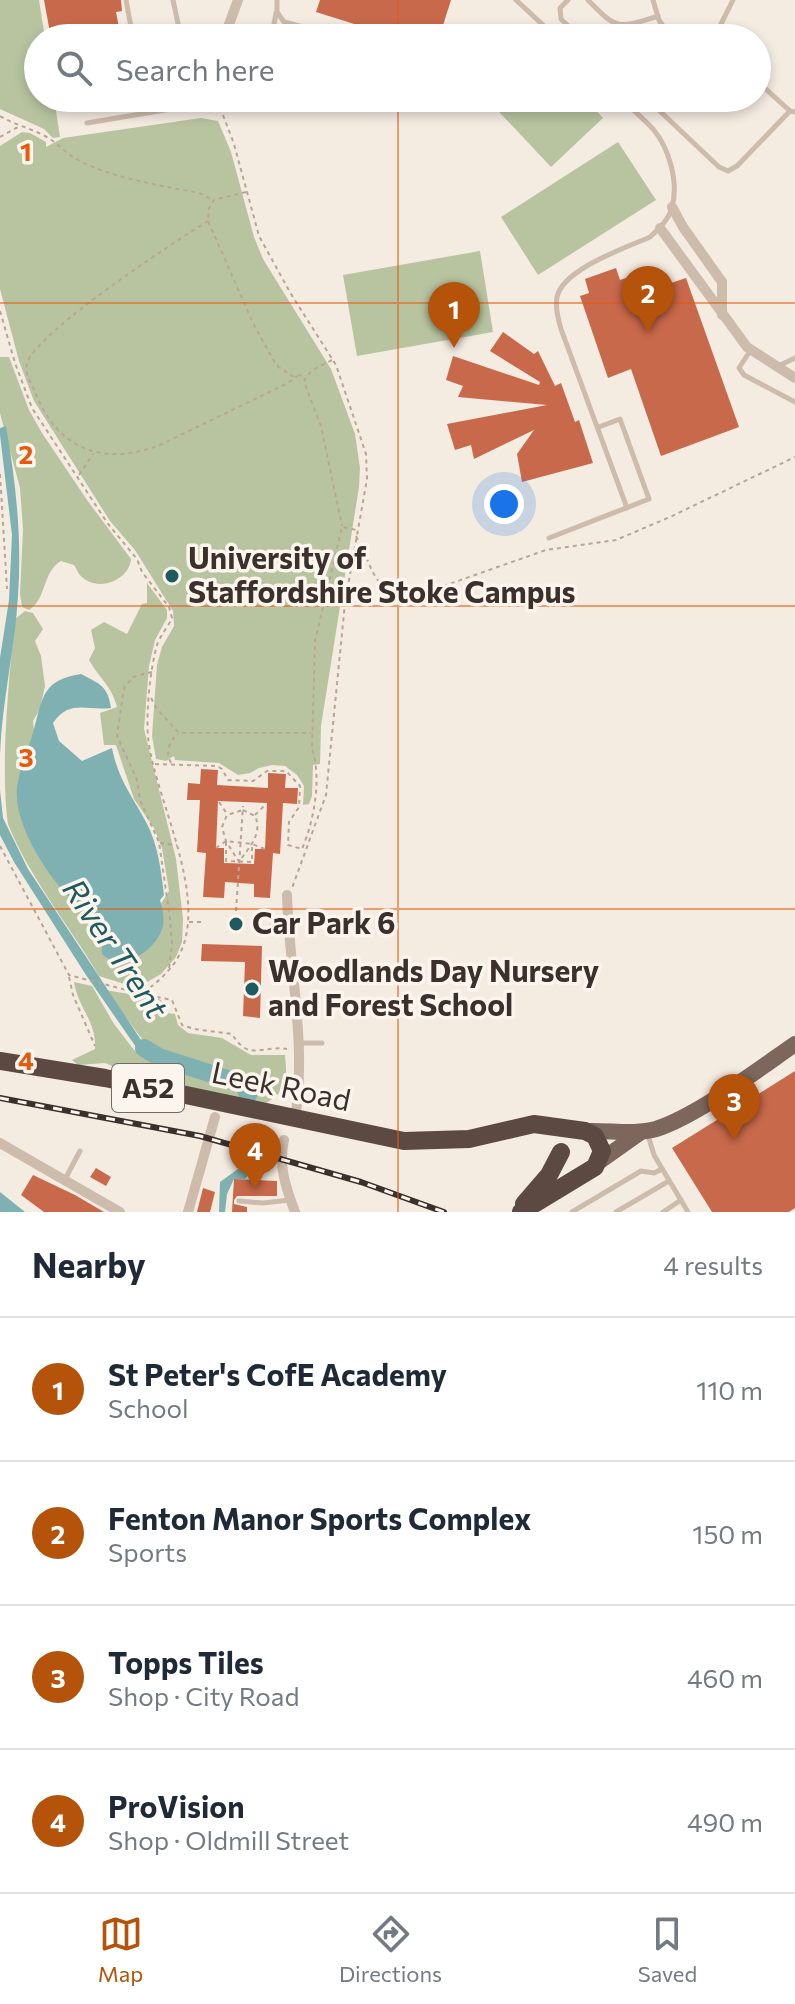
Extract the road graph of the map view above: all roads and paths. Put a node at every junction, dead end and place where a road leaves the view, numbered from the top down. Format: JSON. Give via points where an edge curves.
{"nodes":[{"id":1,"x":126,"y":0,"type":"edge"},
{"id":2,"x":173,"y":0,"type":"edge"},
{"id":3,"x":238,"y":0,"type":"edge"},
{"id":4,"x":277,"y":0,"type":"edge"},
{"id":5,"x":516,"y":0,"type":"edge"},
{"id":6,"x":568,"y":0,"type":"edge"},
{"id":7,"x":588,"y":0,"type":"edge"},
{"id":8,"x":653,"y":0,"type":"edge"},
{"id":9,"x":733,"y":0,"type":"edge"},
{"id":10,"x":277,"y":12,"type":"junction"},
{"id":11,"x":658,"y":16,"type":"junction"},
{"id":12,"x":130,"y":24,"type":"edge"},
{"id":13,"x":178,"y":24,"type":"edge"},
{"id":14,"x":229,"y":24,"type":"edge"},
{"id":15,"x":274,"y":24,"type":"edge"},
{"id":16,"x":292,"y":24,"type":"edge"},
{"id":17,"x":542,"y":24,"type":"edge"},
{"id":18,"x":566,"y":24,"type":"edge"},
{"id":19,"x":617,"y":24,"type":"edge"},
{"id":20,"x":627,"y":24,"type":"edge"},
{"id":21,"x":663,"y":24,"type":"edge"},
{"id":22,"x":721,"y":24,"type":"edge"},
{"id":23,"x":771,"y":93,"type":"edge"},
{"id":24,"x":792,"y":111,"type":"edge"},
{"id":25,"x":143,"y":112,"type":"edge"},
{"id":26,"x":223,"y":112,"type":"edge"},
{"id":27,"x":635,"y":112,"type":"edge"},
{"id":28,"x":663,"y":112,"type":"edge"},
{"id":29,"x":0,"y":116,"type":"edge"},
{"id":30,"x":87,"y":123,"type":"dead end"},
{"id":31,"x":19,"y":126,"type":"junction"},
{"id":32,"x":0,"y":137,"type":"edge"},
{"id":33,"x":247,"y":191,"type":"junction"},
{"id":34,"x":214,"y":200,"type":"junction"},
{"id":35,"x":672,"y":207,"type":"junction"},
{"id":36,"x":208,"y":221,"type":"junction"},
{"id":37,"x":660,"y":228,"type":"junction"},
{"id":38,"x":0,"y":311,"type":"edge"},
{"id":39,"x":722,"y":315,"type":"junction"},
{"id":40,"x":751,"y":351,"type":"junction"},
{"id":41,"x":795,"y":358,"type":"edge"},
{"id":42,"x":333,"y":360,"type":"junction"},
{"id":43,"x":775,"y":367,"type":"junction"},
{"id":44,"x":306,"y":375,"type":"junction"},
{"id":45,"x":297,"y":376,"type":"junction"},
{"id":46,"x":795,"y":378,"type":"edge"},
{"id":47,"x":795,"y":402,"type":"edge"},
{"id":48,"x":599,"y":427,"type":"junction"},
{"id":49,"x":93,"y":453,"type":"junction"},
{"id":50,"x":0,"y":474,"type":"edge"},
{"id":51,"x":77,"y":476,"type":"junction"},
{"id":52,"x":627,"y":508,"type":"junction"},
{"id":53,"x":342,"y":527,"type":"junction"},
{"id":54,"x":357,"y":530,"type":"junction"},
{"id":55,"x":549,"y":538,"type":"dead end"},
{"id":56,"x":7,"y":589,"type":"dead end"},
{"id":57,"x":153,"y":671,"type":"junction"},
{"id":58,"x":149,"y":695,"type":"junction"},
{"id":59,"x":179,"y":733,"type":"junction"},
{"id":60,"x":312,"y":733,"type":"junction"},
{"id":61,"x":154,"y":764,"type":"junction"},
{"id":62,"x":172,"y":764,"type":"junction"},
{"id":63,"x":219,"y":802,"type":"dead end"},
{"id":64,"x":265,"y":805,"type":"dead end"},
{"id":65,"x":243,"y":808,"type":"junction"},
{"id":66,"x":227,"y":815,"type":"junction"},
{"id":67,"x":255,"y":816,"type":"junction"},
{"id":68,"x":226,"y":841,"type":"junction"},
{"id":69,"x":159,"y":842,"type":"junction"},
{"id":70,"x":241,"y":842,"type":"junction"},
{"id":71,"x":252,"y":844,"type":"junction"},
{"id":72,"x":177,"y":845,"type":"junction"},
{"id":73,"x":0,"y":846,"type":"edge"},
{"id":74,"x":216,"y":848,"type":"dead end"},
{"id":75,"x":265,"y":849,"type":"dead end"},
{"id":76,"x":239,"y":862,"type":"junction"},
{"id":77,"x":287,"y":895,"type":"joint"},
{"id":78,"x":236,"y":911,"type":"dead end"},
{"id":79,"x":188,"y":922,"type":"junction"},
{"id":80,"x":201,"y":922,"type":"dead end"},
{"id":81,"x":271,"y":926,"type":"dead end"},
{"id":82,"x":288,"y":927,"type":"junction"},
{"id":83,"x":169,"y":970,"type":"junction"},
{"id":84,"x":69,"y":975,"type":"junction"},
{"id":85,"x":137,"y":993,"type":"junction"},
{"id":86,"x":322,"y":1043,"type":"dead end"},
{"id":87,"x":795,"y":1044,"type":"edge"},
{"id":88,"x":95,"y":1046,"type":"dead end"},
{"id":89,"x":297,"y":1046,"type":"junction"},
{"id":90,"x":0,"y":1061,"type":"edge"},
{"id":91,"x":215,"y":1117,"type":"dead end"},
{"id":92,"x":295,"y":1119,"type":"junction"},
{"id":93,"x":584,"y":1131,"type":"junction"},
{"id":94,"x":644,"y":1131,"type":"junction"},
{"id":95,"x":505,"y":1132,"type":"junction"},
{"id":96,"x":284,"y":1140,"type":"dead end"},
{"id":97,"x":0,"y":1143,"type":"edge"},
{"id":98,"x":561,"y":1150,"type":"junction"},
{"id":99,"x":80,"y":1151,"type":"dead end"},
{"id":100,"x":596,"y":1165,"type":"junction"},
{"id":101,"x":662,"y":1169,"type":"junction"},
{"id":102,"x":64,"y":1181,"type":"junction"},
{"id":103,"x":669,"y":1181,"type":"junction"},
{"id":104,"x":290,"y":1200,"type":"junction"},
{"id":105,"x":681,"y":1200,"type":"junction"},
{"id":106,"x":239,"y":1201,"type":"dead end"},
{"id":107,"x":120,"y":1212,"type":"edge"},
{"id":108,"x":188,"y":1212,"type":"edge"},
{"id":109,"x":295,"y":1212,"type":"edge"},
{"id":110,"x":518,"y":1212,"type":"edge"},
{"id":111,"x":572,"y":1212,"type":"edge"},
{"id":112,"x":616,"y":1212,"type":"edge"},
{"id":113,"x":663,"y":1212,"type":"edge"},
{"id":114,"x":688,"y":1212,"type":"edge"}],
"edges":[{"from":1,"to":12,"type":"lane"},
{"from":2,"to":13,"type":"lane"},
{"from":3,"to":14,"type":"street"},
{"from":4,"to":10,"type":"lane"},
{"from":5,"to":17,"type":"lane"},
{"from":6,"to":18,"type":"lane","via":[[560,8]]},
{"from":7,"to":19,"type":"lane"},
{"from":8,"to":11,"type":"lane"},
{"from":9,"to":22,"type":"lane"},
{"from":10,"to":15,"type":"lane"},
{"from":10,"to":16,"type":"lane"},
{"from":11,"to":20,"type":"lane"},
{"from":11,"to":21,"type":"lane"},
{"from":23,"to":24,"type":"lane"},
{"from":24,"to":28,"type":"lane","via":[[728,171]]},
{"from":25,"to":30,"type":"lane"},
{"from":26,"to":33,"type":"path"},
{"from":27,"to":35,"type":"lane","via":[[668,152]]},
{"from":29,"to":31,"type":"path"},
{"from":31,"to":32,"type":"path"},
{"from":31,"to":34,"type":"path","via":[[41,133],[66,153],[104,171]]},
{"from":33,"to":34,"type":"path"},
{"from":33,"to":42,"type":"path","via":[[259,236]]},
{"from":34,"to":36,"type":"path"},
{"from":35,"to":37,"type":"lane"},
{"from":35,"to":39,"type":"street","via":[[722,282]]},
{"from":36,"to":45,"type":"path","via":[[276,365]]},
{"from":36,"to":49,"type":"path","via":[[59,328],[27,362],[38,400],[56,429]]},
{"from":37,"to":39,"type":"street"},
{"from":37,"to":48,"type":"lane","via":[[569,277],[557,296],[561,329]]},
{"from":38,"to":51,"type":"path","via":[[32,408]]},
{"from":39,"to":40,"type":"street"},
{"from":40,"to":43,"type":"street"},
{"from":40,"to":47,"type":"lane","via":[[739,368],[744,375]]},
{"from":41,"to":43,"type":"lane"},
{"from":42,"to":44,"type":"path"},
{"from":42,"to":54,"type":"path","via":[[366,454]]},
{"from":43,"to":46,"type":"street"},
{"from":44,"to":45,"type":"path"},
{"from":44,"to":53,"type":"path"},
{"from":45,"to":49,"type":"path","via":[[145,451],[121,456]]},
{"from":48,"to":52,"type":"lane"},
{"from":48,"to":52,"type":"lane","via":[[620,419],[649,499]]},
{"from":49,"to":51,"type":"path"},
{"from":50,"to":56,"type":"path"},
{"from":51,"to":57,"type":"path","via":[[169,607],[172,618],[158,642]]},
{"from":52,"to":55,"type":"lane"},
{"from":53,"to":54,"type":"path"},
{"from":53,"to":60,"type":"path","via":[[315,641]]},
{"from":54,"to":77,"type":"path","via":[[326,795]]},
{"from":57,"to":58,"type":"path"},
{"from":57,"to":69,"type":"path","via":[[133,677],[124,688],[117,736]]},
{"from":58,"to":59,"type":"path"},
{"from":58,"to":61,"type":"path"},
{"from":59,"to":60,"type":"path"},
{"from":59,"to":62,"type":"path","via":[[168,749]]},
{"from":60,"to":62,"type":"path","via":[[316,784],[302,849],[288,845],[300,786],[286,771],[267,771],[244,781],[228,780],[217,766]]},
{"from":61,"to":62,"type":"path"},
{"from":61,"to":72,"type":"path"},
{"from":63,"to":66,"type":"path"},
{"from":64,"to":67,"type":"path"},
{"from":65,"to":66,"type":"path"},
{"from":65,"to":67,"type":"path"},
{"from":65,"to":70,"type":"path"},
{"from":66,"to":68,"type":"path","via":[[222,827]]},
{"from":67,"to":71,"type":"path","via":[[259,828]]},
{"from":68,"to":70,"type":"path"},
{"from":68,"to":74,"type":"path"},
{"from":68,"to":76,"type":"path"},
{"from":68,"to":76,"type":"path","via":[[226,861]]},
{"from":69,"to":72,"type":"path"},
{"from":69,"to":83,"type":"path","via":[[172,944]]},
{"from":70,"to":71,"type":"path"},
{"from":70,"to":76,"type":"path"},
{"from":71,"to":75,"type":"path"},
{"from":71,"to":76,"type":"path"},
{"from":71,"to":76,"type":"path","via":[[252,862]]},
{"from":72,"to":79,"type":"path"},
{"from":73,"to":84,"type":"path"},
{"from":76,"to":78,"type":"path"},
{"from":77,"to":82,"type":"street"},
{"from":79,"to":80,"type":"path"},
{"from":79,"to":83,"type":"path","via":[[184,947]]},
{"from":81,"to":82,"type":"lane"},
{"from":82,"to":89,"type":"street"},
{"from":83,"to":85,"type":"path"},
{"from":84,"to":85,"type":"path"},
{"from":84,"to":88,"type":"path"},
{"from":85,"to":89,"type":"path","via":[[172,1000],[182,1025],[232,1034],[247,1051]]},
{"from":86,"to":89,"type":"lane"},
{"from":87,"to":94,"type":"main road","via":[[687,1115]]},
{"from":89,"to":92,"type":"street"},
{"from":90,"to":92,"type":"highway","name":"Leek Road","number":"A52"},
{"from":91,"to":108,"type":"street"},
{"from":92,"to":95,"type":"highway","name":"Leek Road","number":"A52","via":[[404,1141]]},
{"from":93,"to":94,"type":"main road"},
{"from":93,"to":95,"type":"highway","name":"Leek Road","number":"A52","via":[[534,1124]]},
{"from":93,"to":98,"type":"highway","via":[[568,1135]]},
{"from":93,"to":100,"type":"highway","via":[[600,1142]]},
{"from":94,"to":100,"type":"main road"},
{"from":94,"to":101,"type":"lane"},
{"from":95,"to":98,"type":"highway","name":"Leek Road","number":"A52","via":[[545,1135]]},
{"from":96,"to":104,"type":"street","via":[[281,1153]]},
{"from":97,"to":102,"type":"street"},
{"from":98,"to":100,"type":"highway","via":[[572,1169],[580,1172]]},
{"from":98,"to":110,"type":"highway"},
{"from":99,"to":102,"type":"lane"},
{"from":100,"to":110,"type":"highway"},
{"from":101,"to":103,"type":"lane"},
{"from":101,"to":111,"type":"lane","via":[[641,1171]]},
{"from":102,"to":107,"type":"street"},
{"from":103,"to":105,"type":"lane"},
{"from":103,"to":112,"type":"lane"},
{"from":104,"to":106,"type":"lane"},
{"from":104,"to":109,"type":"street"},
{"from":105,"to":113,"type":"lane"},
{"from":105,"to":114,"type":"lane"}]}
